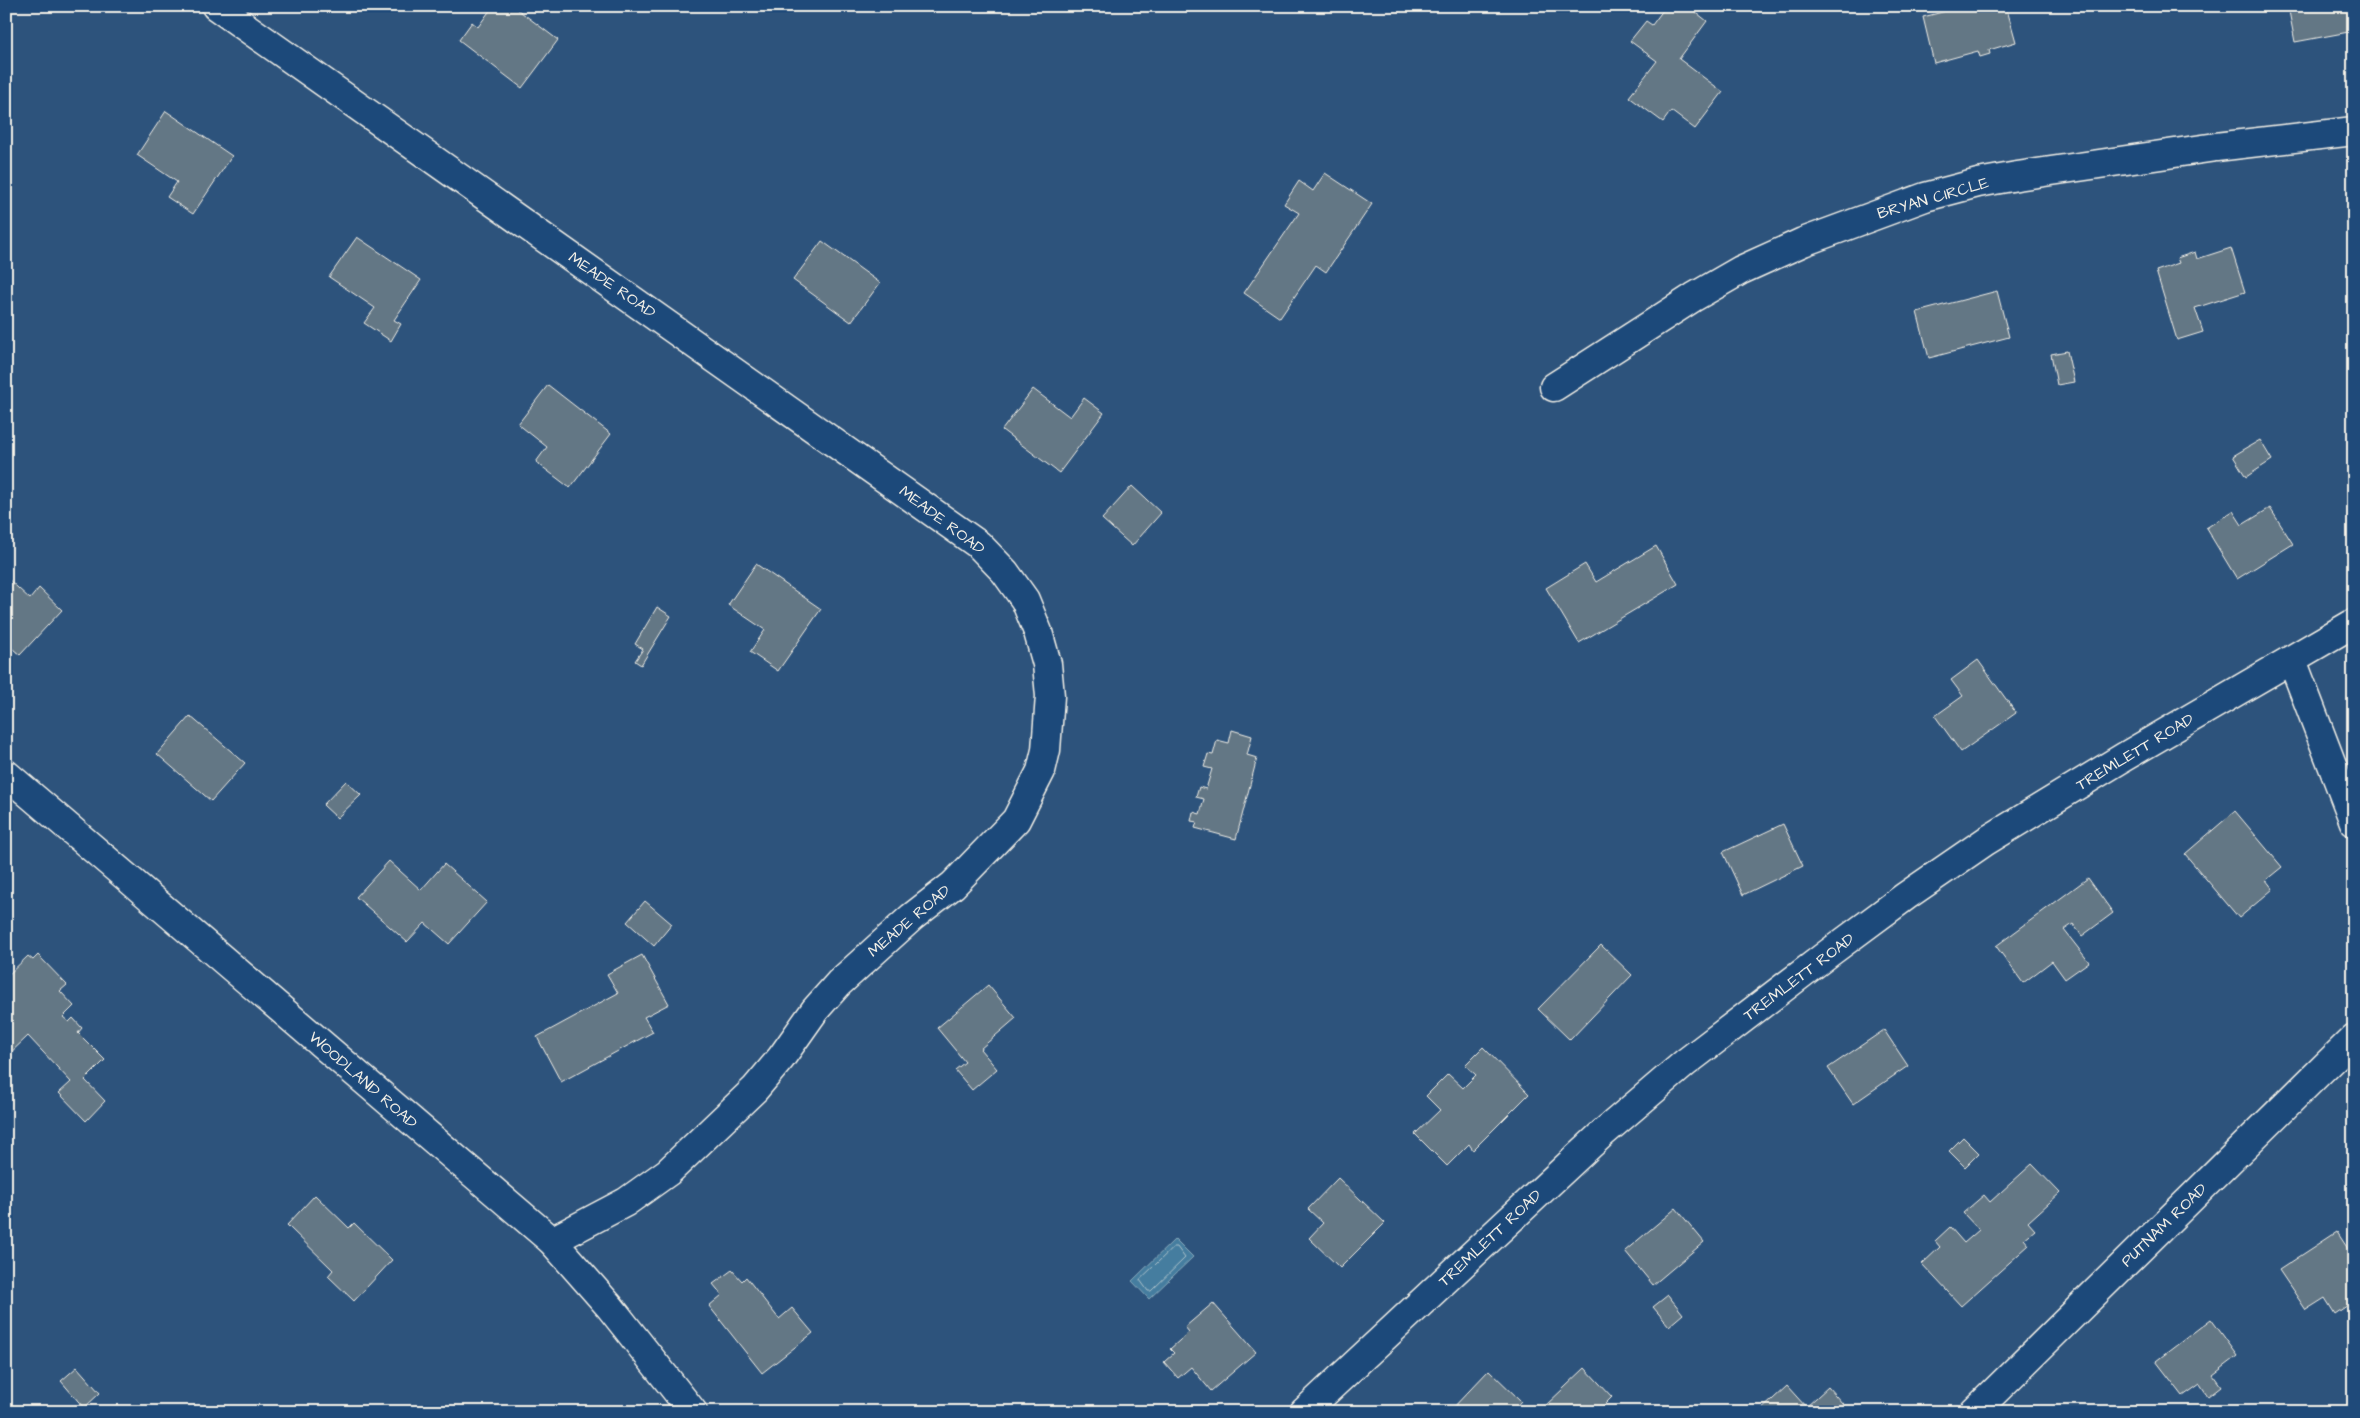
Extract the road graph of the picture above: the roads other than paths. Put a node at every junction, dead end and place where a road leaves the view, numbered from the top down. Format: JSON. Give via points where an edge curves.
{"nodes":[{"id":1,"x":216,"y":6,"type":"edge"},
{"id":2,"x":2354,"y":131,"type":"edge"},
{"id":3,"x":1554,"y":387,"type":"dead end"},
{"id":4,"x":2354,"y":623,"type":"edge"},
{"id":5,"x":2292,"y":660,"type":"junction"},
{"id":6,"x":6,"y":774,"type":"edge"},
{"id":7,"x":2354,"y":822,"type":"edge"},
{"id":8,"x":2354,"y":1038,"type":"edge"},
{"id":9,"x":552,"y":1241,"type":"junction"},
{"id":10,"x":693,"y":1412,"type":"edge"},
{"id":11,"x":1304,"y":1412,"type":"edge"},
{"id":12,"x":1974,"y":1412,"type":"edge"}],
"edges":[{"from":1,"to":9,"type":"street","name":"MEADE ROAD","via":[[979,545],[1005,572],[1025,600],[1047,664],[1050,696],[1046,750],[1041,771],[1016,820],[952,885],[912,916],[839,983],[755,1089],[668,1172],[626,1202]]},
{"from":2,"to":3,"type":"street","name":"BRYAN CIRCLE","via":[[2017,176],[1925,197],[1829,231],[1741,270]]},
{"from":4,"to":5,"type":"street","name":"TREMLETT ROAD"},
{"from":5,"to":7,"type":"street"},
{"from":5,"to":11,"type":"street","name":"TREMLETT ROAD","via":[[1986,841],[1791,982],[1685,1063],[1603,1133]]},
{"from":6,"to":9,"type":"street","name":"WOODLAND ROAD"},
{"from":8,"to":12,"type":"street","name":"PUTNAM ROAD"},
{"from":9,"to":10,"type":"street","name":"WOODLAND ROAD","via":[[610,1307]]}]}
